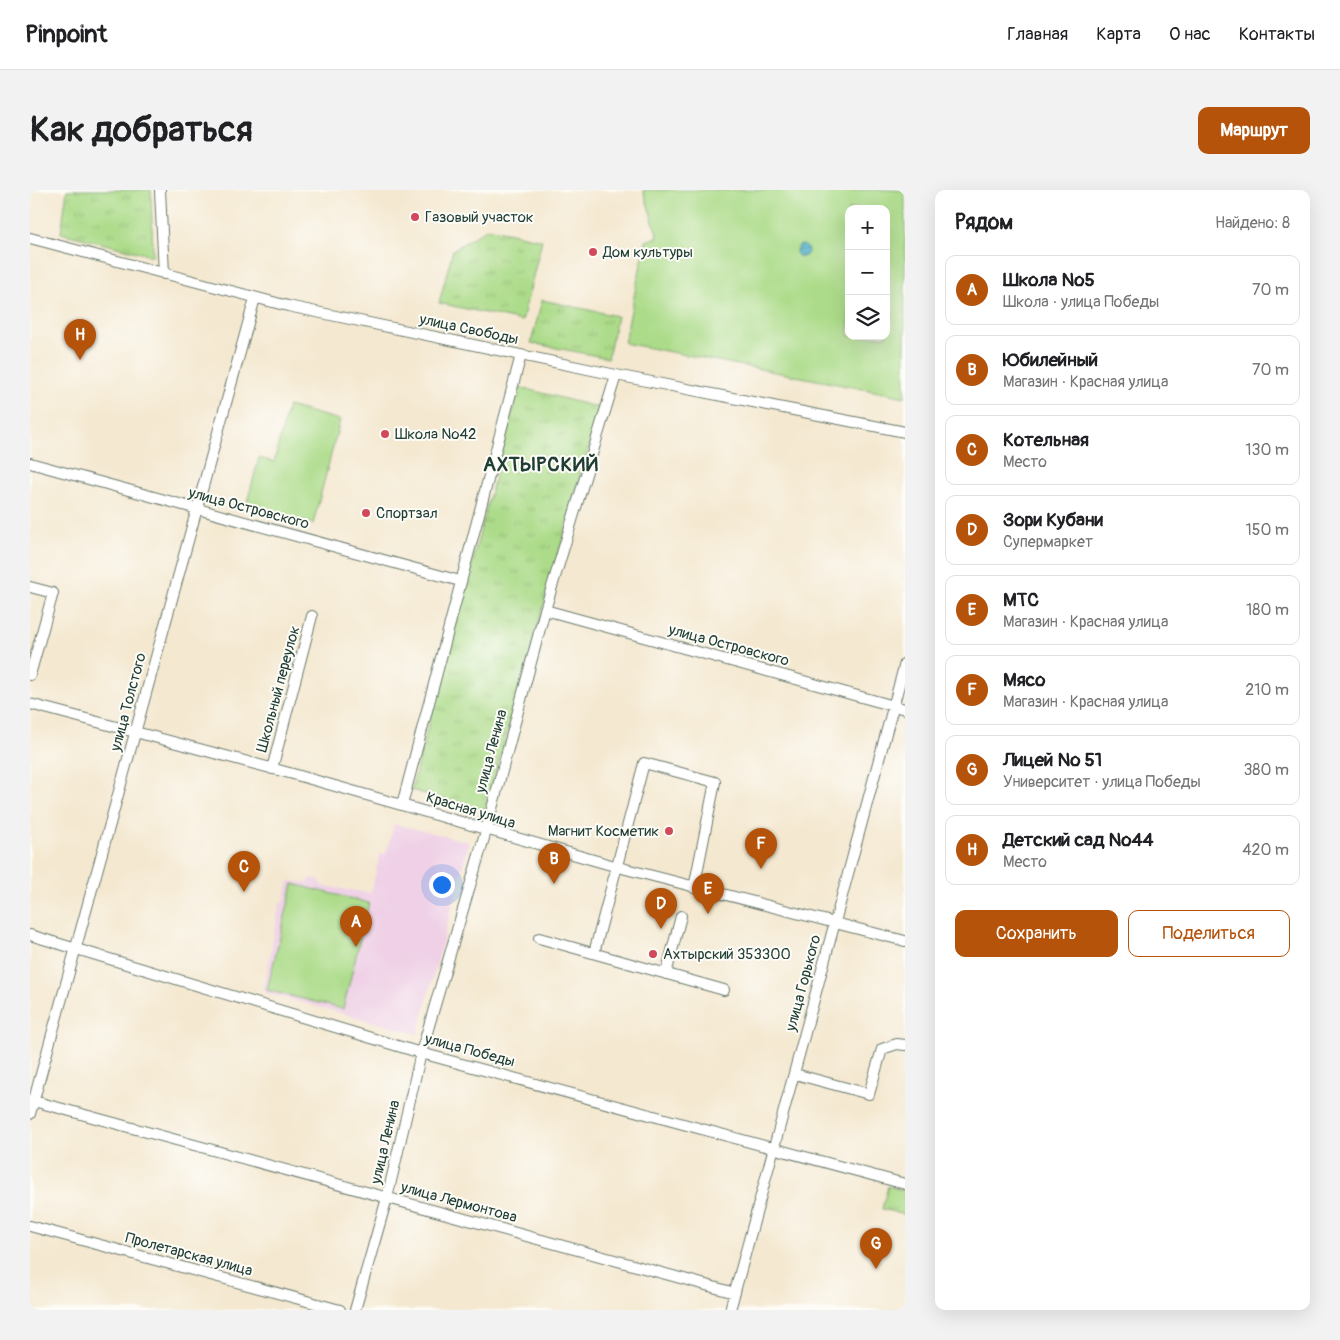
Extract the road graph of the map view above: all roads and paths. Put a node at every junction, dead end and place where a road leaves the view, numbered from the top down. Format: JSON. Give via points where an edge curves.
{"nodes":[{"id":1,"x":160,"y":190,"type":"edge"},
{"id":2,"x":30,"y":238,"type":"edge"},
{"id":3,"x":164,"y":274,"type":"junction"},
{"id":4,"x":255,"y":298,"type":"junction"},
{"id":5,"x":521,"y":355,"type":"junction"},
{"id":6,"x":616,"y":375,"type":"junction"},
{"id":7,"x":905,"y":432,"type":"edge"},
{"id":8,"x":30,"y":464,"type":"edge"},
{"id":9,"x":196,"y":509,"type":"junction"},
{"id":10,"x":460,"y":581,"type":"junction"},
{"id":11,"x":30,"y":587,"type":"edge"},
{"id":12,"x":545,"y":610,"type":"junction"},
{"id":13,"x":312,"y":616,"type":"dead end"},
{"id":14,"x":905,"y":663,"type":"edge"},
{"id":15,"x":30,"y":676,"type":"edge"},
{"id":16,"x":30,"y":704,"type":"edge"},
{"id":17,"x":893,"y":705,"type":"junction"},
{"id":18,"x":905,"y":709,"type":"edge"},
{"id":19,"x":136,"y":731,"type":"junction"},
{"id":20,"x":272,"y":769,"type":"junction"},
{"id":21,"x":402,"y":805,"type":"junction"},
{"id":22,"x":486,"y":831,"type":"junction"},
{"id":23,"x":618,"y":868,"type":"junction"},
{"id":24,"x":694,"y":888,"type":"junction"},
{"id":25,"x":682,"y":916,"type":"dead end"},
{"id":26,"x":834,"y":924,"type":"junction"},
{"id":27,"x":30,"y":935,"type":"edge"},
{"id":28,"x":539,"y":938,"type":"dead end"},
{"id":29,"x":905,"y":941,"type":"edge"},
{"id":30,"x":75,"y":947,"type":"junction"},
{"id":31,"x":594,"y":953,"type":"junction"},
{"id":32,"x":666,"y":974,"type":"junction"},
{"id":33,"x":724,"y":990,"type":"dead end"},
{"id":34,"x":905,"y":1045,"type":"edge"},
{"id":35,"x":421,"y":1053,"type":"junction"},
{"id":36,"x":795,"y":1074,"type":"junction"},
{"id":37,"x":32,"y":1101,"type":"edge"},
{"id":38,"x":30,"y":1114,"type":"edge"},
{"id":39,"x":775,"y":1147,"type":"junction"},
{"id":40,"x":905,"y":1184,"type":"edge"},
{"id":41,"x":387,"y":1198,"type":"junction"},
{"id":42,"x":30,"y":1226,"type":"edge"},
{"id":43,"x":735,"y":1293,"type":"junction"},
{"id":44,"x":340,"y":1310,"type":"edge"},
{"id":45,"x":355,"y":1310,"type":"edge"},
{"id":46,"x":730,"y":1310,"type":"edge"}],
"edges":[{"from":1,"to":3,"type":"street"},
{"from":2,"to":3,"type":"street","name":"улица Свободы"},
{"from":3,"to":4,"type":"street","name":"улица Свободы"},
{"from":4,"to":5,"type":"street","name":"улица Свободы"},
{"from":4,"to":9,"type":"street","name":"улица Толстого"},
{"from":5,"to":6,"type":"street","name":"улица Свободы"},
{"from":5,"to":10,"type":"street"},
{"from":6,"to":7,"type":"street","name":"улица Свободы"},
{"from":6,"to":12,"type":"street","name":"улица Ленина"},
{"from":8,"to":9,"type":"street","name":"улица Островского"},
{"from":9,"to":10,"type":"street","name":"улица Островского"},
{"from":9,"to":19,"type":"street","name":"улица Толстого"},
{"from":10,"to":21,"type":"street"},
{"from":11,"to":15,"type":"street","via":[[53,593]]},
{"from":12,"to":17,"type":"street","name":"улица Островского"},
{"from":12,"to":22,"type":"street","name":"улица Ленина"},
{"from":13,"to":20,"type":"street","name":"Школьный переулок"},
{"from":14,"to":17,"type":"street","name":"улица Горького"},
{"from":16,"to":19,"type":"street","name":"Красная улица"},
{"from":17,"to":18,"type":"street","name":"улица Островского"},
{"from":17,"to":26,"type":"street","name":"улица Горького"},
{"from":19,"to":20,"type":"street","name":"Красная улица"},
{"from":19,"to":30,"type":"street","name":"улица Толстого"},
{"from":20,"to":21,"type":"street","name":"Красная улица"},
{"from":21,"to":22,"type":"street","name":"Красная улица"},
{"from":22,"to":23,"type":"street","name":"Красная улица"},
{"from":22,"to":35,"type":"street","name":"улица Ленина"},
{"from":23,"to":24,"type":"street","name":"Красная улица"},
{"from":23,"to":24,"type":"street","via":[[644,763],[679,772],[714,782]]},
{"from":23,"to":31,"type":"street"},
{"from":24,"to":26,"type":"street","name":"Красная улица"},
{"from":25,"to":32,"type":"street"},
{"from":26,"to":29,"type":"street","name":"Красная улица"},
{"from":26,"to":36,"type":"street","name":"улица Горького"},
{"from":27,"to":30,"type":"street","name":"улица Победы"},
{"from":28,"to":31,"type":"street"},
{"from":30,"to":35,"type":"street","name":"улица Победы"},
{"from":30,"to":37,"type":"street","name":"улица Толстого"},
{"from":31,"to":32,"type":"street"},
{"from":32,"to":33,"type":"street"},
{"from":34,"to":36,"type":"street","via":[[882,1049],[869,1094]]},
{"from":35,"to":39,"type":"street","name":"улица Победы"},
{"from":35,"to":41,"type":"street","name":"улица Ленина"},
{"from":36,"to":39,"type":"street","name":"улица Горького"},
{"from":37,"to":38,"type":"street","name":"улица Толстого"},
{"from":37,"to":41,"type":"street","name":"улица Лермонтова"},
{"from":39,"to":40,"type":"street","name":"улица Победы"},
{"from":39,"to":43,"type":"street","name":"улица Горького"},
{"from":41,"to":43,"type":"street","name":"улица Лермонтова"},
{"from":41,"to":45,"type":"street","name":"улица Ленина"},
{"from":42,"to":44,"type":"street","name":"Пролетарская улица"},
{"from":43,"to":46,"type":"street","name":"улица Горького"}]}
